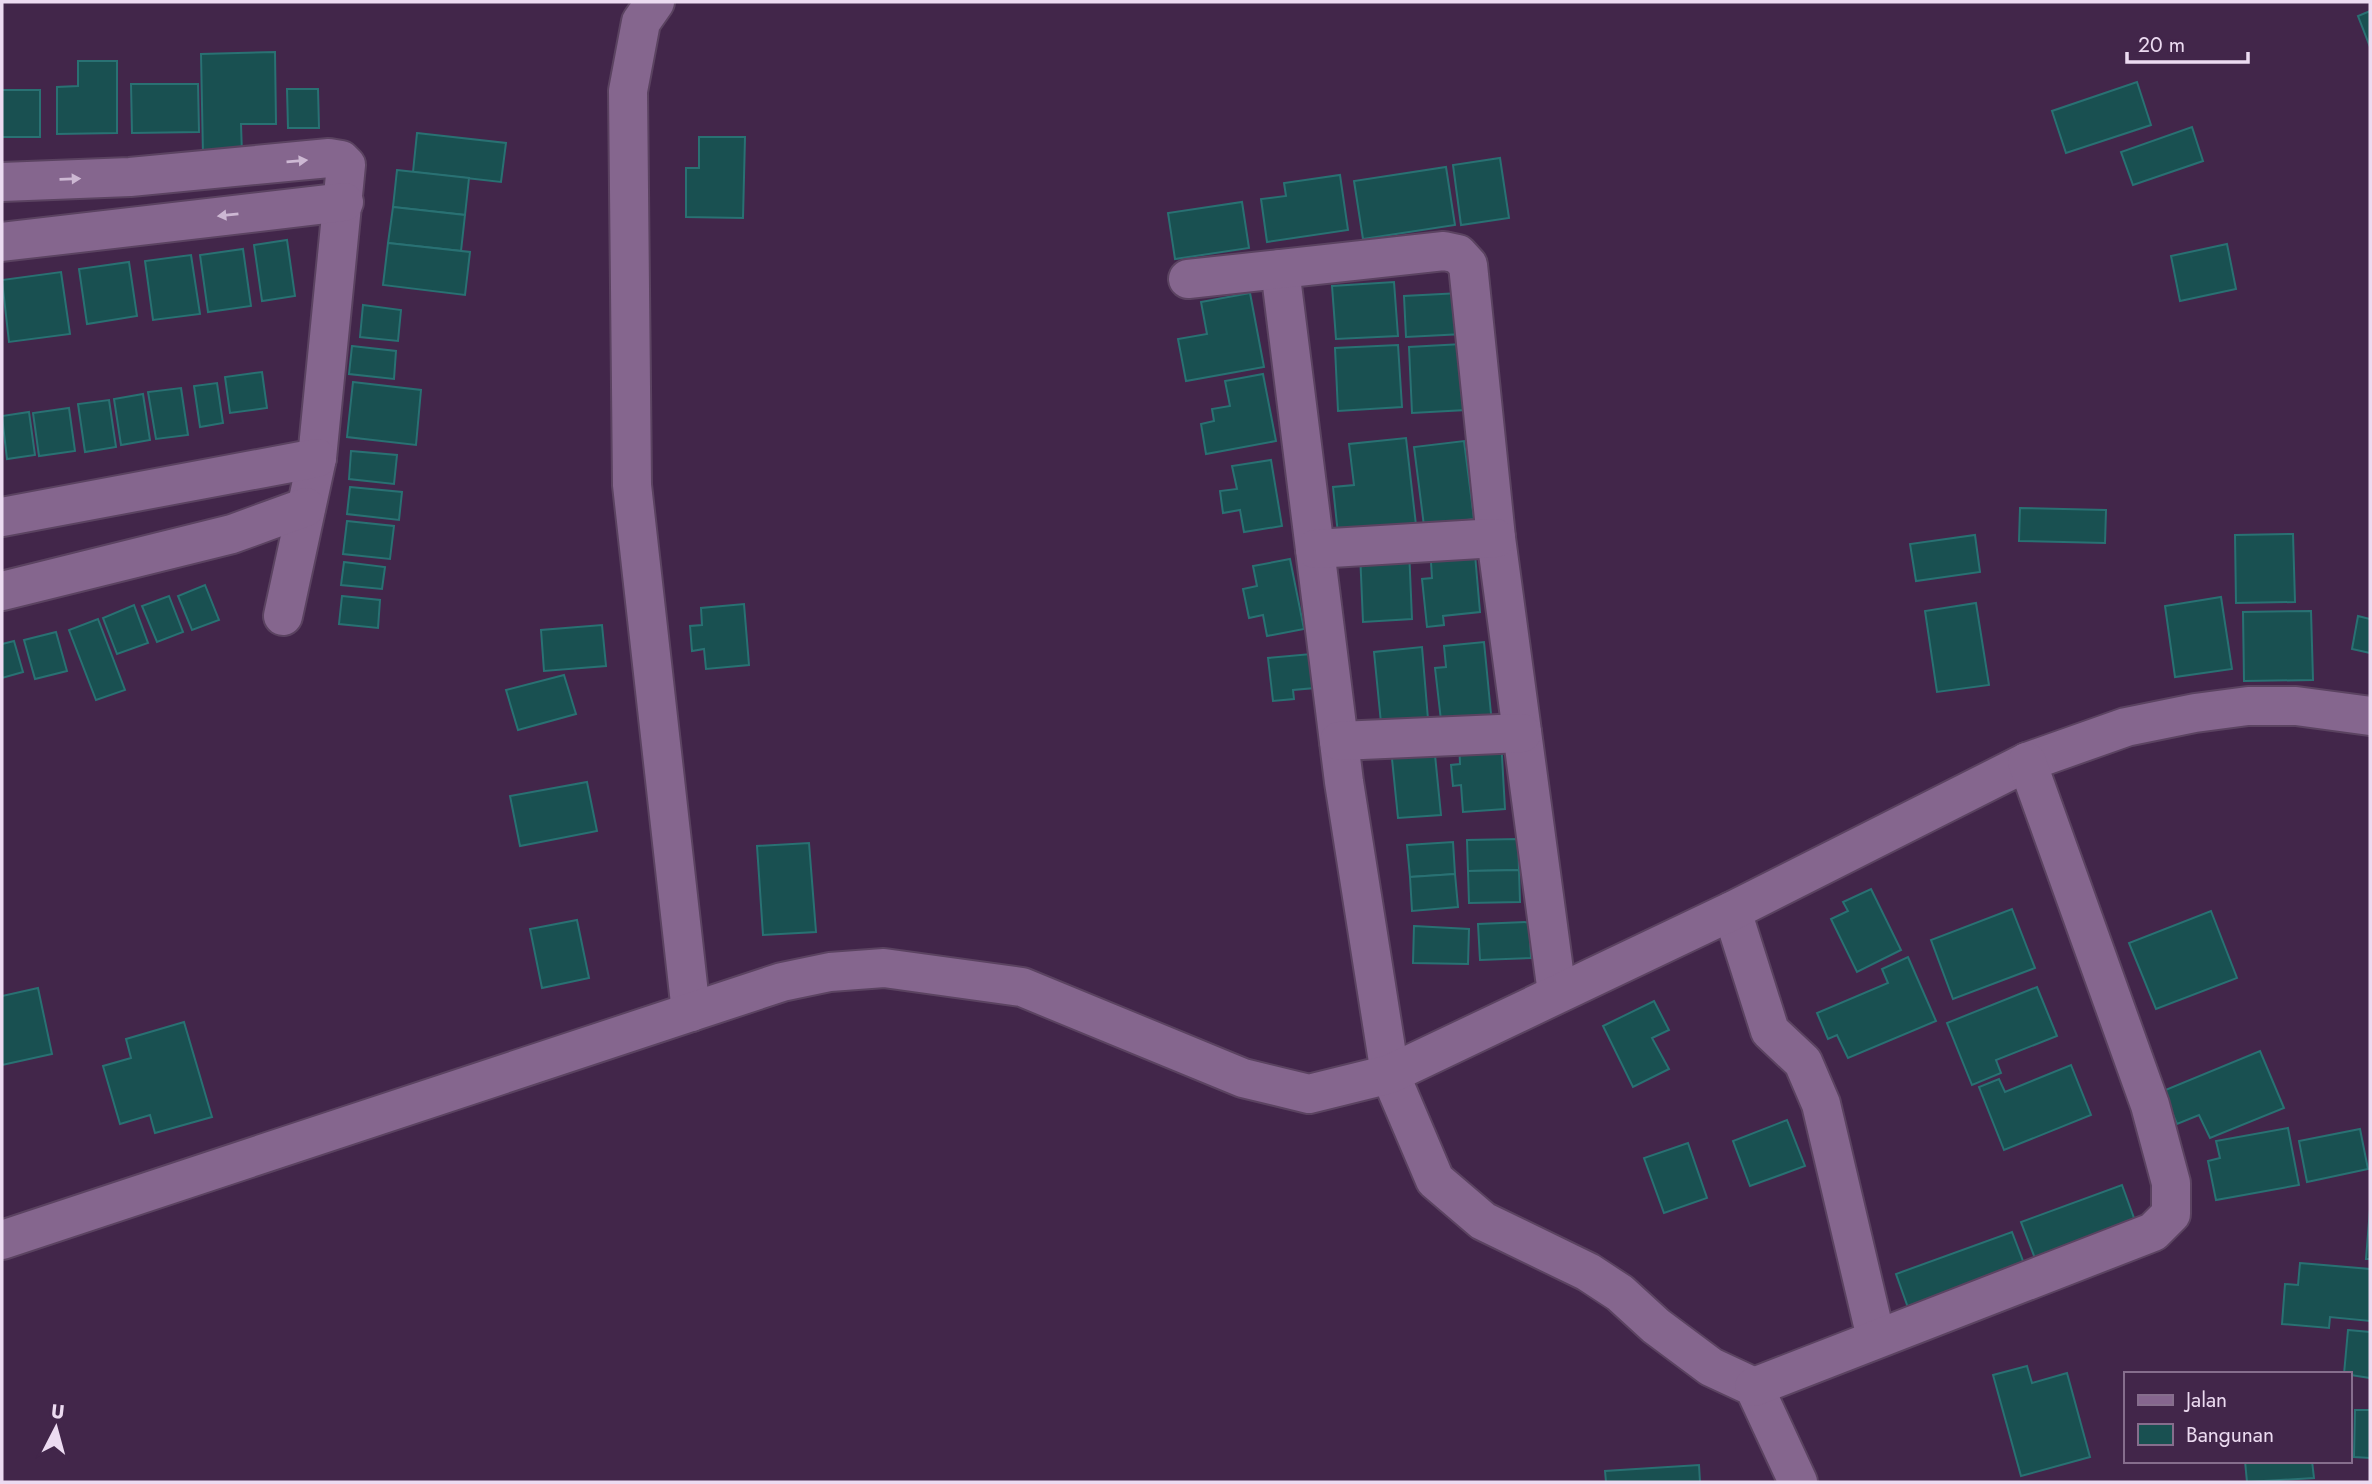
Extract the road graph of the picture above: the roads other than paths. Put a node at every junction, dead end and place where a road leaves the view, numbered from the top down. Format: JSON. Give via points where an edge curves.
{"nodes":[{"id":1,"x":655,"y":2,"type":"edge"},
{"id":2,"x":130,"y":177,"type":"junction"},
{"id":3,"x":2,"y":182,"type":"edge"},
{"id":4,"x":344,"y":202,"type":"junction"},
{"id":5,"x":128,"y":226,"type":"junction"},
{"id":6,"x":2,"y":242,"type":"edge"},
{"id":7,"x":1280,"y":269,"type":"junction"},
{"id":8,"x":1188,"y":279,"type":"dead end"},
{"id":9,"x":317,"y":458,"type":"junction"},
{"id":10,"x":226,"y":475,"type":"junction"},
{"id":11,"x":306,"y":507,"type":"junction"},
{"id":12,"x":2,"y":517,"type":"edge"},
{"id":13,"x":232,"y":534,"type":"junction"},
{"id":14,"x":1496,"y":538,"type":"junction"},
{"id":15,"x":1315,"y":549,"type":"junction"},
{"id":16,"x":2,"y":591,"type":"edge"},
{"id":17,"x":283,"y":616,"type":"dead end"},
{"id":18,"x":2370,"y":716,"type":"edge"},
{"id":19,"x":1522,"y":733,"type":"junction"},
{"id":20,"x":1339,"y":741,"type":"junction"},
{"id":21,"x":2026,"y":762,"type":"junction"},
{"id":22,"x":1732,"y":911,"type":"junction"},
{"id":23,"x":1557,"y":993,"type":"junction"},
{"id":24,"x":691,"y":1012,"type":"junction"},
{"id":25,"x":1390,"y":1074,"type":"junction"},
{"id":26,"x":2,"y":1240,"type":"edge"},
{"id":27,"x":1876,"y":1338,"type":"junction"},
{"id":28,"x":1754,"y":1387,"type":"junction"},
{"id":29,"x":1798,"y":1482,"type":"edge"}],
"edges":[{"from":1,"to":24,"type":"street","via":[[641,22],[628,91],[632,485]]},
{"from":3,"to":2,"type":"street","one_way":true},
{"from":2,"to":4,"type":"street","one_way":true,"via":[[329,158],[346,166]]},
{"from":2,"to":5,"type":"street"},
{"from":4,"to":5,"type":"street","one_way":true},
{"from":4,"to":9,"type":"street"},
{"from":5,"to":6,"type":"street"},
{"from":7,"to":8,"type":"street"},
{"from":7,"to":14,"type":"street","via":[[1444,251],[1458,254],[1468,265]]},
{"from":7,"to":15,"type":"street"},
{"from":9,"to":10,"type":"street"},
{"from":9,"to":11,"type":"street"},
{"from":10,"to":12,"type":"street"},
{"from":10,"to":13,"type":"street"},
{"from":11,"to":13,"type":"street"},
{"from":11,"to":17,"type":"street"},
{"from":13,"to":16,"type":"street"},
{"from":14,"to":15,"type":"street"},
{"from":14,"to":19,"type":"street"},
{"from":15,"to":20,"type":"street"},
{"from":18,"to":21,"type":"street","via":[[2296,705],[2195,713],[2126,727]]},
{"from":19,"to":20,"type":"street"},
{"from":19,"to":23,"type":"street"},
{"from":20,"to":25,"type":"street"},
{"from":21,"to":22,"type":"street"},
{"from":21,"to":27,"type":"street","via":[[2150,1105],[2171,1183],[2171,1214],[2153,1231]]},
{"from":22,"to":23,"type":"street"},
{"from":22,"to":27,"type":"street","via":[[1770,1031],[1803,1062],[1821,1104]]},
{"from":23,"to":25,"type":"street"},
{"from":24,"to":25,"type":"street","via":[[782,982],[884,968],[1022,987],[1243,1078],[1309,1094]]},
{"from":24,"to":26,"type":"street"},
{"from":25,"to":28,"type":"street","via":[[1435,1180],[1452,1197],[1483,1221],[1588,1272],[1711,1367]]},
{"from":27,"to":28,"type":"street"},
{"from":28,"to":29,"type":"street"}]}
